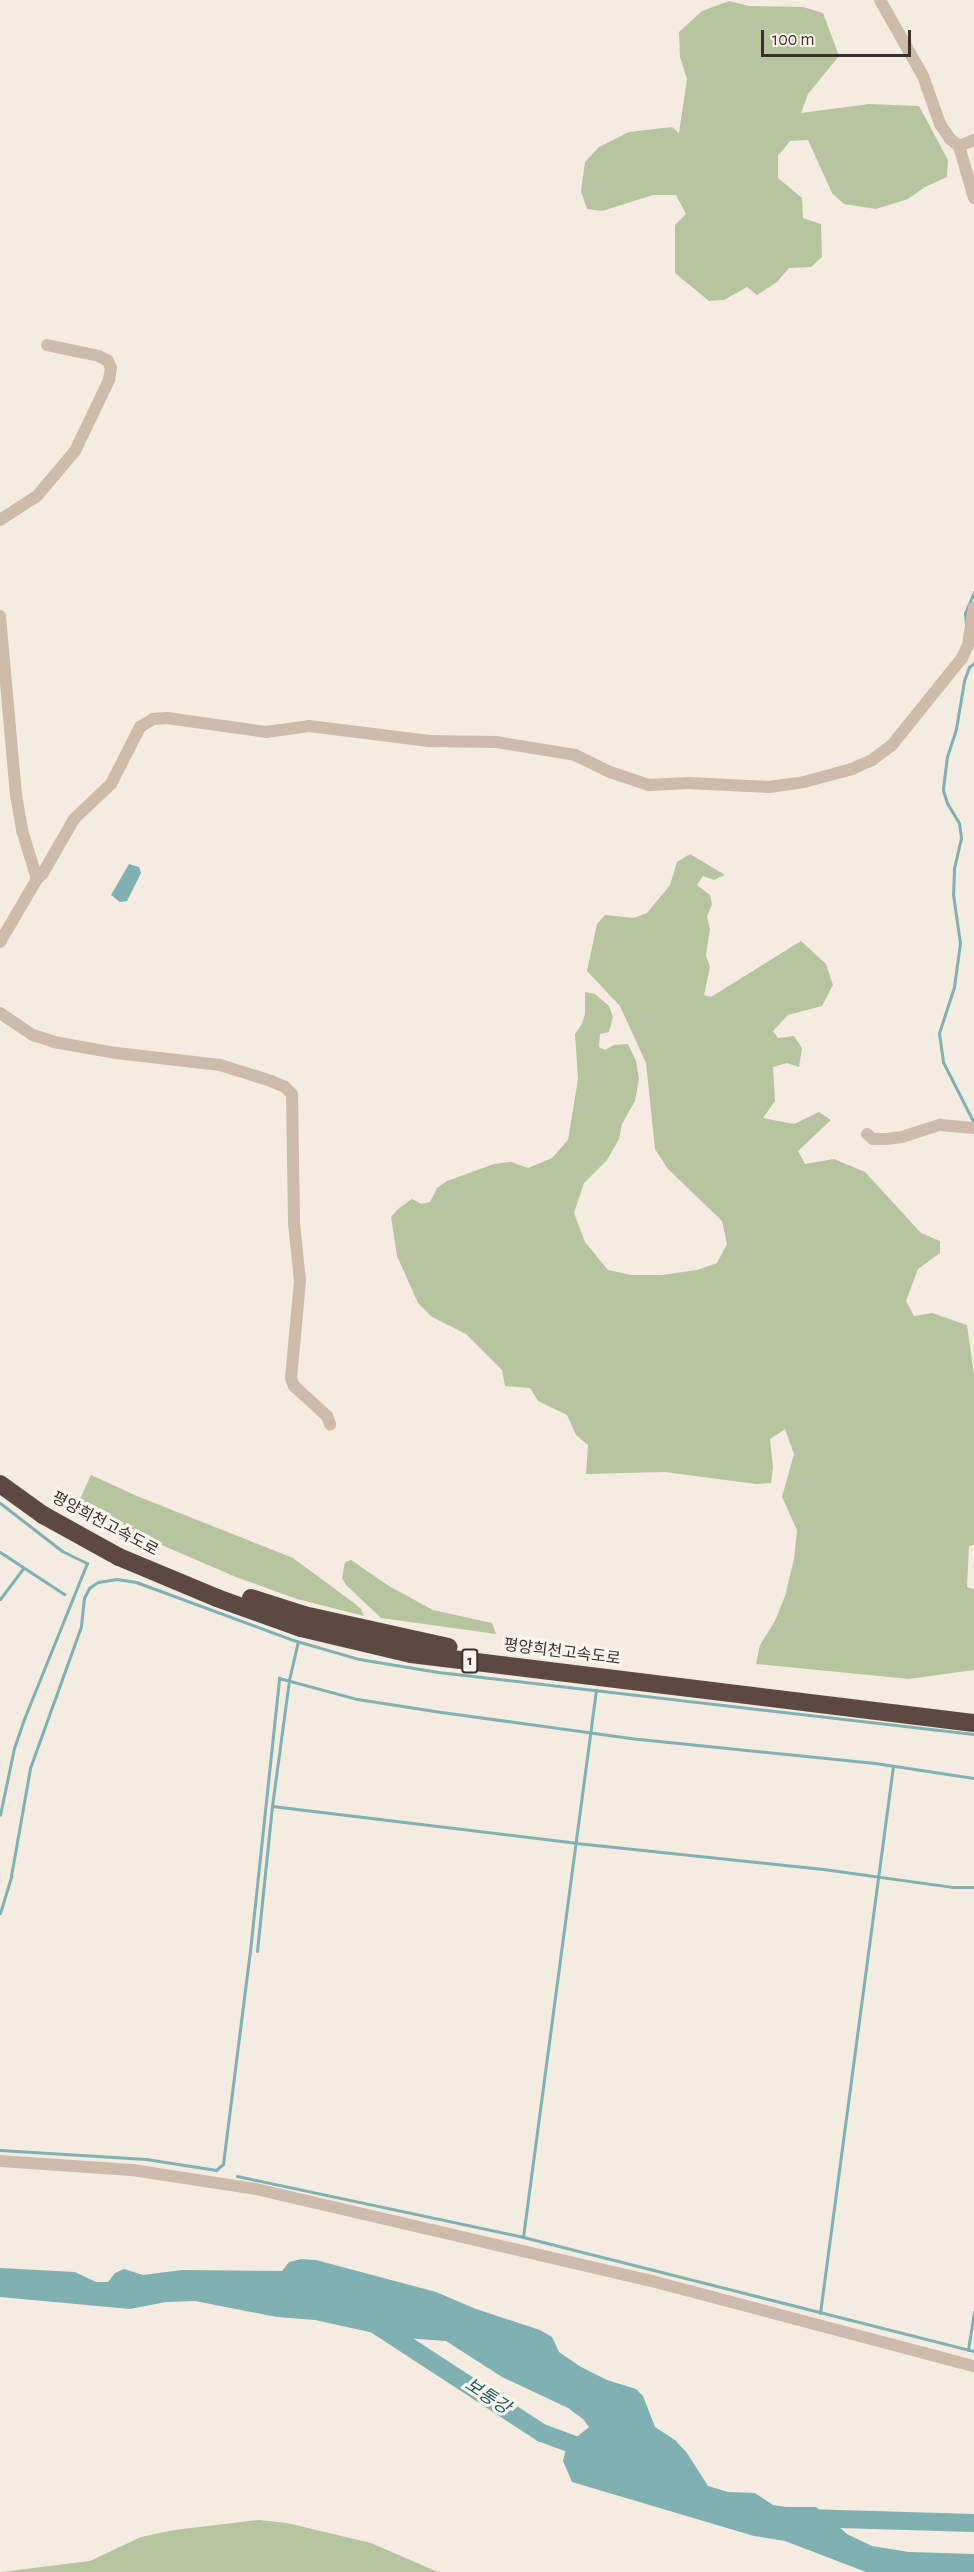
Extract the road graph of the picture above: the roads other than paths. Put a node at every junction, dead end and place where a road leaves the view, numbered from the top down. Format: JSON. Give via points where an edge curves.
{"nodes":[{"id":1,"x":880,"y":0,"type":"edge"},
{"id":2,"x":974,"y":140,"type":"edge"},
{"id":3,"x":959,"y":146,"type":"junction"},
{"id":4,"x":974,"y":198,"type":"edge"},
{"id":5,"x":47,"y":345,"type":"dead end"},
{"id":6,"x":0,"y":520,"type":"edge"},
{"id":7,"x":974,"y":607,"type":"edge"},
{"id":8,"x":0,"y":616,"type":"edge"},
{"id":9,"x":37,"y":879,"type":"junction"},
{"id":10,"x":0,"y":942,"type":"edge"},
{"id":11,"x":0,"y":1013,"type":"edge"},
{"id":12,"x":974,"y":1128,"type":"edge"},
{"id":13,"x":867,"y":1134,"type":"dead end"},
{"id":14,"x":330,"y":1424,"type":"dead end"},
{"id":15,"x":0,"y":1473,"type":"edge"},
{"id":16,"x":0,"y":1484,"type":"edge"},
{"id":17,"x":974,"y":1713,"type":"edge"},
{"id":18,"x":974,"y":1723,"type":"edge"},
{"id":19,"x":0,"y":2161,"type":"edge"},
{"id":20,"x":974,"y":2366,"type":"edge"}],
"edges":[{"from":1,"to":3,"type":"street","via":[[923,76],[940,124]]},
{"from":2,"to":3,"type":"street"},
{"from":3,"to":4,"type":"street"},
{"from":5,"to":6,"type":"street","via":[[108,361],[109,380],[75,451],[37,496]]},
{"from":7,"to":9,"type":"street","via":[[962,658],[892,745],[872,760],[844,772],[769,787],[649,784],[610,772],[575,755],[496,742],[429,741],[309,726],[266,732],[153,719],[140,727],[111,784],[74,819]]},
{"from":8,"to":9,"type":"street","via":[[16,795]]},
{"from":9,"to":10,"type":"street"},
{"from":11,"to":14,"type":"street","via":[[33,1035],[54,1042],[220,1065],[271,1081],[292,1094],[294,1223],[300,1281],[291,1378]]},
{"from":12,"to":13,"type":"street","via":[[940,1125],[886,1139],[873,1139]]},
{"from":15,"to":17,"type":"highway","name":"평양희천고속도로","number":"1","via":[[40,1500],[145,1556],[220,1588],[304,1614],[441,1647],[943,1706]]},
{"from":16,"to":18,"type":"highway","name":"평양희천고속도로","number":"1","via":[[43,1515],[119,1557],[301,1628],[411,1654]]},
{"from":19,"to":20,"type":"street","via":[[132,2170],[256,2189],[648,2280]]}]}
